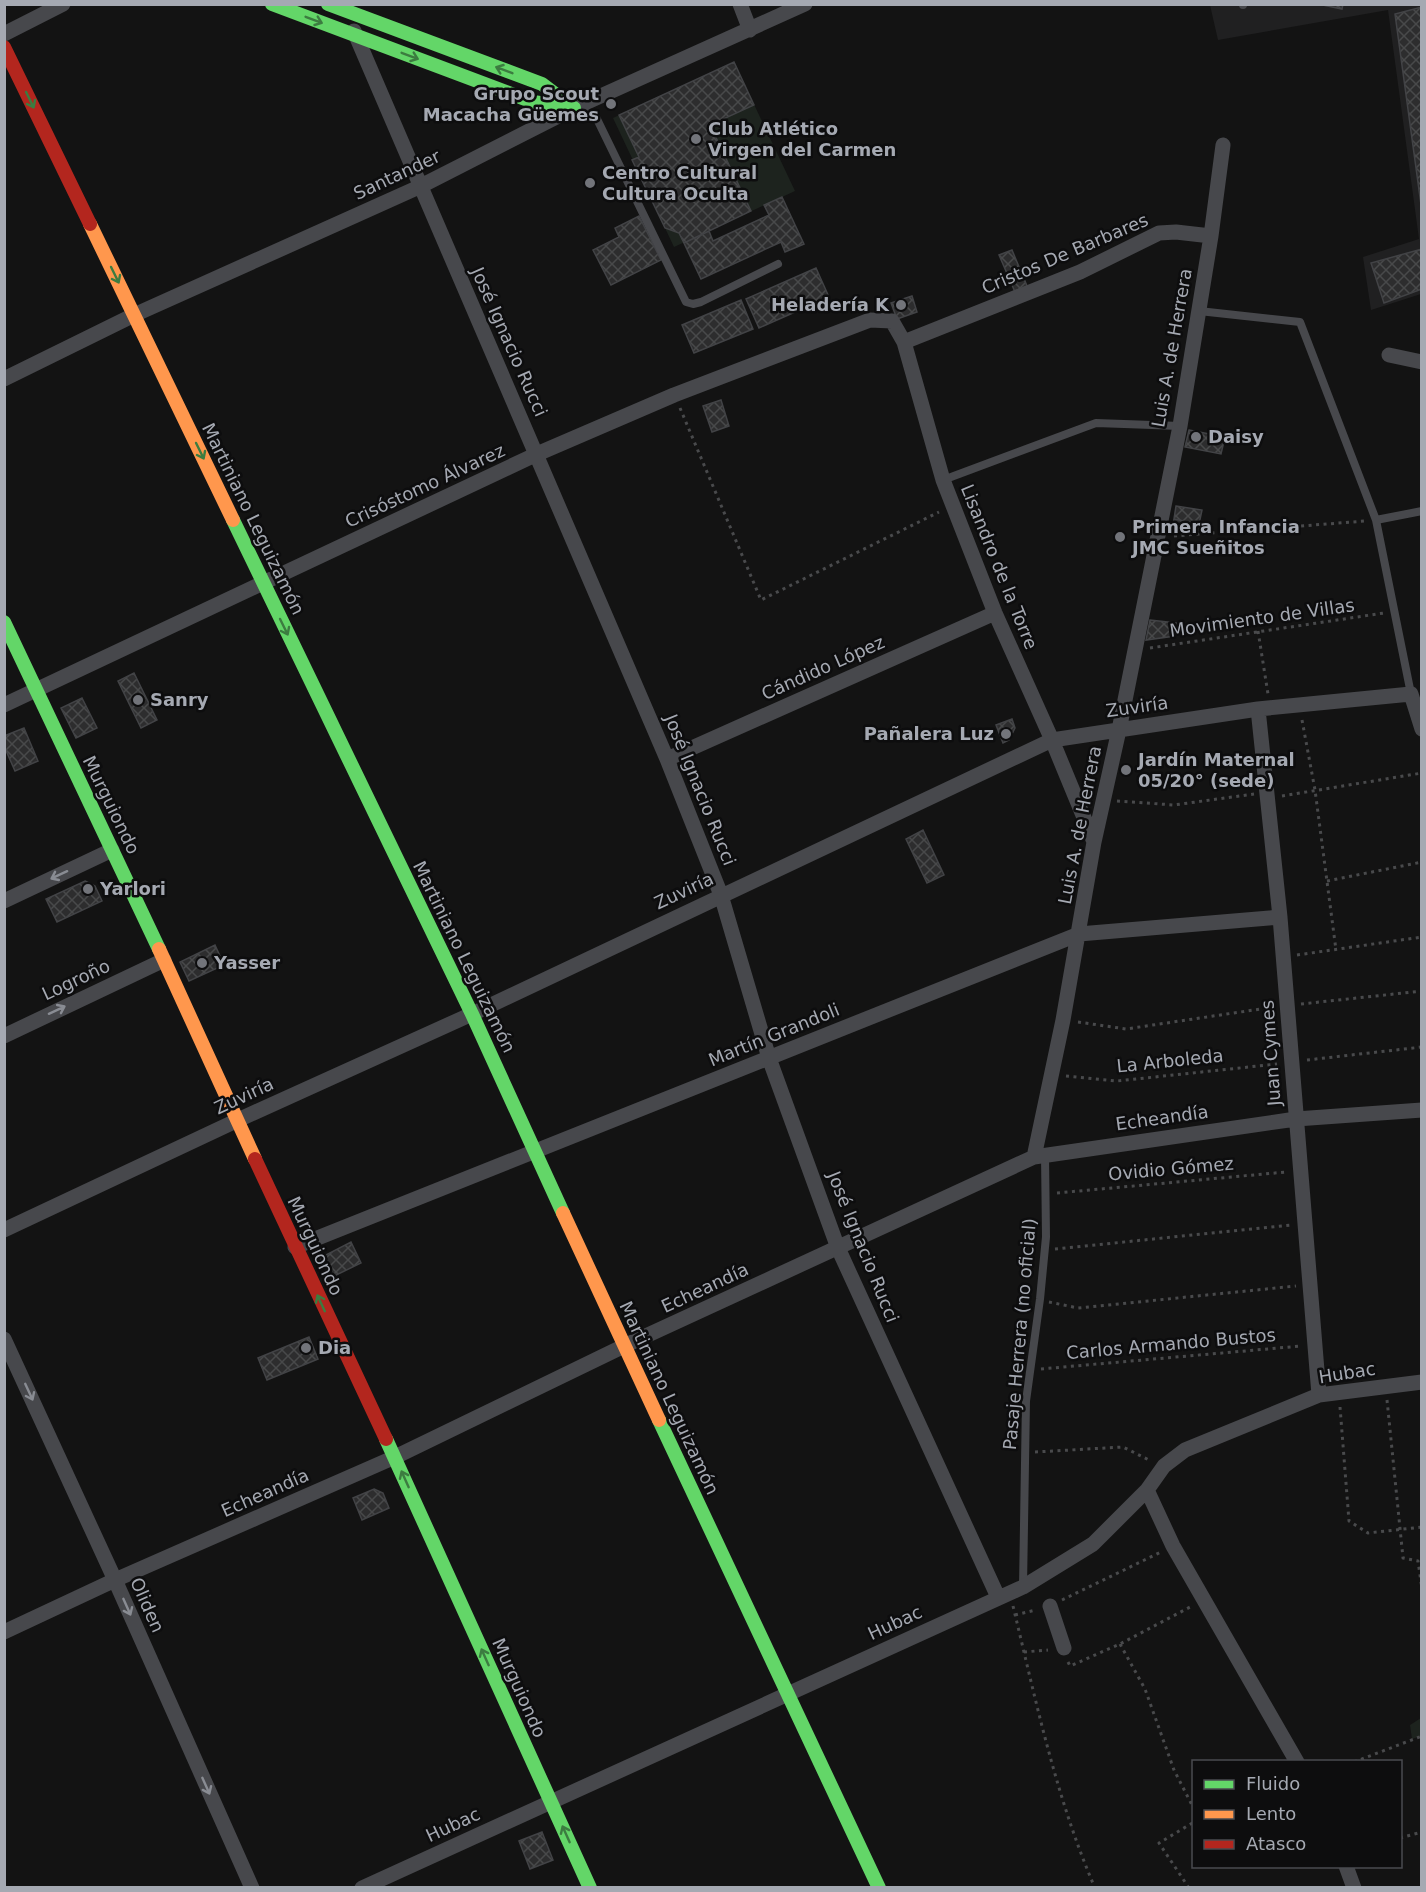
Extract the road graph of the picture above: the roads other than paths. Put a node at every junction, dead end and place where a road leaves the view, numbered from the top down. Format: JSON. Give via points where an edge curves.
{"nodes":[{"id":1,"x":63,"y":4,"type":"edge"},
{"id":2,"x":272,"y":4,"type":"edge"},
{"id":3,"x":328,"y":4,"type":"edge"},
{"id":4,"x":740,"y":4,"type":"edge"},
{"id":5,"x":805,"y":4,"type":"edge"},
{"id":6,"x":345,"y":8,"type":"edge"},
{"id":7,"x":750,"y":30,"type":"junction"},
{"id":8,"x":4,"y":34,"type":"edge"},
{"id":9,"x":355,"y":36,"type":"junction"},
{"id":10,"x":4,"y":47,"type":"edge"},
{"id":11,"x":574,"y":108,"type":"junction"},
{"id":12,"x":1223,"y":145,"type":"dead end"},
{"id":13,"x":419,"y":187,"type":"junction"},
{"id":14,"x":1211,"y":236,"type":"junction"},
{"id":15,"x":778,"y":264,"type":"dead end"},
{"id":16,"x":1199,"y":311,"type":"junction"},
{"id":17,"x":134,"y":315,"type":"junction"},
{"id":18,"x":870,"y":320,"type":"joint"},
{"id":19,"x":904,"y":342,"type":"junction"},
{"id":20,"x":1389,"y":355,"type":"dead end"},
{"id":21,"x":1422,"y":362,"type":"edge"},
{"id":22,"x":4,"y":379,"type":"edge"},
{"id":23,"x":1180,"y":426,"type":"junction"},
{"id":24,"x":537,"y":454,"type":"junction"},
{"id":25,"x":943,"y":480,"type":"junction"},
{"id":26,"x":1422,"y":511,"type":"edge"},
{"id":27,"x":1376,"y":520,"type":"junction"},
{"id":28,"x":264,"y":584,"type":"junction"},
{"id":29,"x":995,"y":613,"type":"junction"},
{"id":30,"x":4,"y":622,"type":"edge"},
{"id":31,"x":36,"y":691,"type":"junction"},
{"id":32,"x":1411,"y":694,"type":"junction"},
{"id":33,"x":4,"y":705,"type":"edge"},
{"id":34,"x":1264,"y":708,"type":"junction"},
{"id":35,"x":1422,"y":729,"type":"edge"},
{"id":36,"x":1119,"y":730,"type":"junction"},
{"id":37,"x":1052,"y":740,"type":"junction"},
{"id":38,"x":667,"y":759,"type":"junction"},
{"id":39,"x":1094,"y":842,"type":"junction"},
{"id":40,"x":112,"y":850,"type":"junction"},
{"id":41,"x":721,"y":895,"type":"junction"},
{"id":42,"x":4,"y":901,"type":"edge"},
{"id":43,"x":1281,"y":917,"type":"junction"},
{"id":44,"x":1079,"y":934,"type":"junction"},
{"id":45,"x":164,"y":960,"type":"junction"},
{"id":46,"x":472,"y":1014,"type":"junction"},
{"id":47,"x":4,"y":1035,"type":"edge"},
{"id":48,"x":769,"y":1058,"type":"junction"},
{"id":49,"x":1422,"y":1110,"type":"edge"},
{"id":50,"x":1296,"y":1119,"type":"junction"},
{"id":51,"x":238,"y":1120,"type":"junction"},
{"id":52,"x":536,"y":1150,"type":"junction"},
{"id":53,"x":1040,"y":1156,"type":"junction"},
{"id":54,"x":4,"y":1230,"type":"edge"},
{"id":55,"x":295,"y":1247,"type":"junction"},
{"id":56,"x":838,"y":1248,"type":"junction"},
{"id":57,"x":4,"y":1338,"type":"edge"},
{"id":58,"x":624,"y":1346,"type":"junction"},
{"id":59,"x":1422,"y":1382,"type":"edge"},
{"id":60,"x":1319,"y":1395,"type":"junction"},
{"id":61,"x":395,"y":1457,"type":"junction"},
{"id":62,"x":1147,"y":1490,"type":"junction"},
{"id":63,"x":115,"y":1580,"type":"junction"},
{"id":64,"x":1010,"y":1592,"type":"junction"},
{"id":65,"x":1050,"y":1606,"type":"road end"},
{"id":66,"x":4,"y":1632,"type":"edge"},
{"id":67,"x":1064,"y":1648,"type":"road end"},
{"id":68,"x":789,"y":1693,"type":"junction"},
{"id":69,"x":1296,"y":1760,"type":"edge"},
{"id":70,"x":551,"y":1801,"type":"junction"},
{"id":71,"x":1347,"y":1868,"type":"edge"},
{"id":72,"x":252,"y":1887,"type":"edge"},
{"id":73,"x":363,"y":1887,"type":"edge"},
{"id":74,"x":590,"y":1887,"type":"edge"},
{"id":75,"x":879,"y":1887,"type":"edge"},
{"id":76,"x":1354,"y":1887,"type":"edge"}],
"edges":[{"from":1,"to":8,"type":"street"},
{"from":2,"to":9,"type":"street","one_way":true},
{"from":3,"to":6,"type":"street"},
{"from":4,"to":7,"type":"street"},
{"from":5,"to":7,"type":"street","name":"Santander"},
{"from":6,"to":9,"type":"street","name":"José Ignacio Rucci"},
{"from":11,"to":6,"type":"street","one_way":true,"via":[[542,84]]},
{"from":7,"to":11,"type":"street","name":"Santander"},
{"from":9,"to":11,"type":"street","one_way":true,"via":[[533,102]]},
{"from":9,"to":13,"type":"street","name":"José Ignacio Rucci"},
{"from":10,"to":17,"type":"street","name":"Martiniano Leguizamón","one_way":true},
{"from":11,"to":13,"type":"street","name":"Santander"},
{"from":11,"to":15,"type":"lane","via":[[596,117],[687,302],[700,302]]},
{"from":12,"to":14,"type":"street","name":"Luis A. de Herrera"},
{"from":13,"to":17,"type":"street","name":"Santander"},
{"from":13,"to":24,"type":"street","name":"José Ignacio Rucci"},
{"from":14,"to":16,"type":"street","name":"Luis A. de Herrera"},
{"from":14,"to":19,"type":"street","name":"Cristos De Barbares","via":[[1159,233],[1080,272]]},
{"from":16,"to":23,"type":"street","name":"Luis A. de Herrera"},
{"from":16,"to":27,"type":"lane","via":[[1300,322]]},
{"from":17,"to":22,"type":"street","name":"Santander"},
{"from":17,"to":28,"type":"street","name":"Martiniano Leguizamón","one_way":true},
{"from":18,"to":19,"type":"street","name":"Lisandro de la Torre","via":[[892,321]]},
{"from":18,"to":24,"type":"street","name":"Crisóstomo Álvarez","via":[[674,395]]},
{"from":19,"to":25,"type":"street","name":"Lisandro de la Torre"},
{"from":20,"to":21,"type":"street"},
{"from":23,"to":25,"type":"lane","via":[[1096,423]]},
{"from":23,"to":36,"type":"street","name":"Luis A. de Herrera"},
{"from":24,"to":28,"type":"street","name":"Crisóstomo Álvarez"},
{"from":24,"to":38,"type":"street","name":"José Ignacio Rucci"},
{"from":25,"to":29,"type":"street","name":"Lisandro de la Torre"},
{"from":26,"to":27,"type":"lane"},
{"from":27,"to":32,"type":"lane"},
{"from":28,"to":31,"type":"street","name":"Crisóstomo Álvarez"},
{"from":28,"to":46,"type":"street","name":"Martiniano Leguizamón","one_way":true},
{"from":29,"to":37,"type":"street","name":"Lisandro de la Torre"},
{"from":29,"to":38,"type":"street","name":"Cándido López"},
{"from":30,"to":31,"type":"street","name":"Murguiondo"},
{"from":31,"to":33,"type":"street","name":"Crisóstomo Álvarez"},
{"from":31,"to":40,"type":"street","name":"Murguiondo"},
{"from":32,"to":34,"type":"street","name":"Zuviría"},
{"from":32,"to":35,"type":"street"},
{"from":34,"to":36,"type":"street","name":"Zuviría"},
{"from":34,"to":43,"type":"street","name":"Juan Cymes","via":[[1268,795]]},
{"from":36,"to":37,"type":"street","name":"Zuviría"},
{"from":36,"to":39,"type":"street","name":"Luis A. de Herrera"},
{"from":37,"to":39,"type":"street","name":"Lisandro de la Torre"},
{"from":37,"to":41,"type":"street","name":"Zuviría"},
{"from":38,"to":41,"type":"street","name":"José Ignacio Rucci"},
{"from":39,"to":44,"type":"street","name":"Luis A. de Herrera"},
{"from":40,"to":42,"type":"street","one_way":true},
{"from":40,"to":45,"type":"street","name":"Murguiondo"},
{"from":41,"to":46,"type":"street","name":"Zuviría"},
{"from":41,"to":48,"type":"street","name":"José Ignacio Rucci"},
{"from":43,"to":44,"type":"street","name":"Martín Grandoli"},
{"from":43,"to":50,"type":"street","name":"Juan Cymes"},
{"from":44,"to":48,"type":"street","name":"Martín Grandoli"},
{"from":44,"to":53,"type":"street","name":"Luis A. de Herrera","via":[[1051,1074]]},
{"from":47,"to":45,"type":"street","name":"Logroño","one_way":true},
{"from":45,"to":51,"type":"street","name":"Murguiondo"},
{"from":46,"to":51,"type":"street","name":"Zuviría"},
{"from":46,"to":52,"type":"street","name":"Martiniano Leguizamón"},
{"from":48,"to":52,"type":"street","name":"Martín Grandoli"},
{"from":48,"to":56,"type":"street","name":"José Ignacio Rucci"},
{"from":49,"to":50,"type":"street","name":"Echeandía"},
{"from":50,"to":53,"type":"street","name":"Echeandía"},
{"from":50,"to":60,"type":"street","name":"Juan Cymes"},
{"from":51,"to":54,"type":"street","name":"Zuviría"},
{"from":51,"to":55,"type":"street","name":"Murguiondo"},
{"from":52,"to":55,"type":"street","name":"Martín Grandoli"},
{"from":52,"to":58,"type":"street","name":"Martiniano Leguizamón"},
{"from":53,"to":56,"type":"street","name":"Echeandía"},
{"from":53,"to":64,"type":"lane","name":"Pasaje Herrera (no oficial)","via":[[1045,1250],[1026,1401],[1025,1453]]},
{"from":61,"to":55,"type":"street","name":"Murguiondo","one_way":true},
{"from":56,"to":58,"type":"street","name":"Echeandía"},
{"from":56,"to":64,"type":"street","name":"José Ignacio Rucci"},
{"from":57,"to":63,"type":"street","name":"Oliden","one_way":true},
{"from":58,"to":61,"type":"street","name":"Echeandía"},
{"from":58,"to":68,"type":"street","name":"Martiniano Leguizamón"},
{"from":59,"to":60,"type":"street","name":"Hubac"},
{"from":60,"to":62,"type":"street","name":"Hubac","via":[[1185,1450],[1164,1466]]},
{"from":61,"to":63,"type":"street","name":"Echeandía"},
{"from":70,"to":61,"type":"street","name":"Murguiondo","one_way":true},
{"from":62,"to":64,"type":"street","name":"Hubac","via":[[1093,1544]]},
{"from":62,"to":69,"type":"street","via":[[1173,1546]]},
{"from":63,"to":66,"type":"street","name":"Echeandía"},
{"from":63,"to":72,"type":"street","name":"Oliden","one_way":true},
{"from":64,"to":68,"type":"street","name":"Hubac"},
{"from":65,"to":67,"type":"street"},
{"from":68,"to":70,"type":"street","name":"Hubac"},
{"from":68,"to":75,"type":"street","name":"Martiniano Leguizamón"},
{"from":70,"to":73,"type":"street","name":"Hubac"},
{"from":74,"to":70,"type":"street","name":"Murguiondo","one_way":true},
{"from":71,"to":76,"type":"street"}]}
